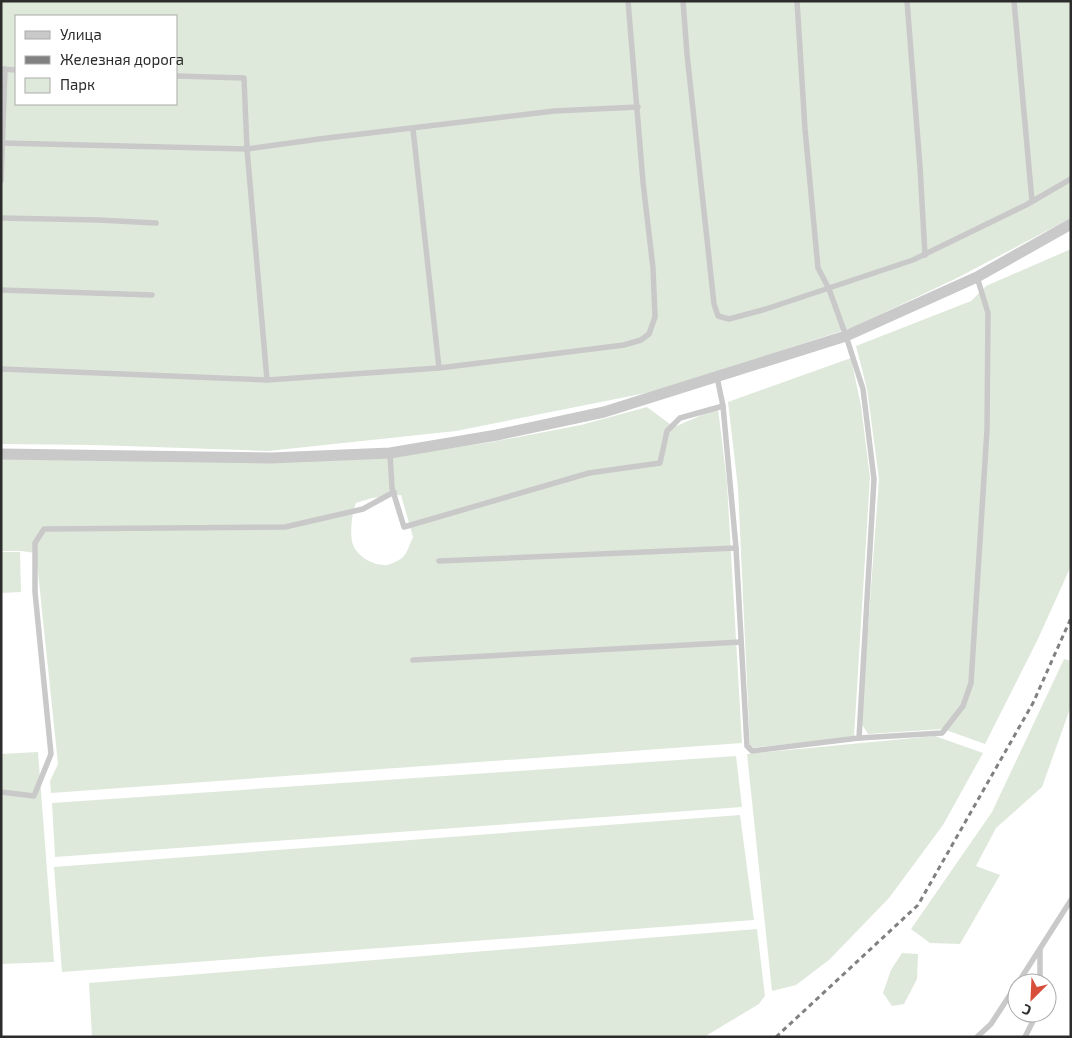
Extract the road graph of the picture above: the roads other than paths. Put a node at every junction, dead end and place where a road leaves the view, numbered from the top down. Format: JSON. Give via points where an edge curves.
{"nodes":[{"id":1,"x":628,"y":1,"type":"edge"},
{"id":2,"x":683,"y":1,"type":"edge"},
{"id":3,"x":797,"y":1,"type":"edge"},
{"id":4,"x":907,"y":1,"type":"edge"},
{"id":5,"x":1014,"y":1,"type":"edge"},
{"id":6,"x":3,"y":69,"type":"edge"},
{"id":7,"x":178,"y":76,"type":"edge"},
{"id":8,"x":638,"y":107,"type":"junction"},
{"id":9,"x":413,"y":129,"type":"junction"},
{"id":10,"x":2,"y":143,"type":"edge"},
{"id":11,"x":247,"y":150,"type":"junction"},
{"id":12,"x":1071,"y":179,"type":"edge"},
{"id":13,"x":1,"y":181,"type":"edge"},
{"id":14,"x":1032,"y":201,"type":"junction"},
{"id":15,"x":1,"y":218,"type":"edge"},
{"id":16,"x":156,"y":223,"type":"dead end"},
{"id":17,"x":1071,"y":224,"type":"edge"},
{"id":18,"x":925,"y":255,"type":"junction"},
{"id":19,"x":977,"y":277,"type":"junction"},
{"id":20,"x":829,"y":289,"type":"junction"},
{"id":21,"x":1,"y":290,"type":"edge"},
{"id":22,"x":152,"y":295,"type":"dead end"},
{"id":23,"x":846,"y":336,"type":"junction"},
{"id":24,"x":439,"y":368,"type":"junction"},
{"id":25,"x":1,"y":369,"type":"edge"},
{"id":26,"x":717,"y":376,"type":"junction"},
{"id":27,"x":267,"y":380,"type":"junction"},
{"id":28,"x":723,"y":406,"type":"junction"},
{"id":29,"x":390,"y":453,"type":"junction"},
{"id":30,"x":1,"y":454,"type":"edge"},
{"id":31,"x":394,"y":492,"type":"junction"},
{"id":32,"x":736,"y":548,"type":"junction"},
{"id":33,"x":439,"y":561,"type":"dead end"},
{"id":34,"x":741,"y":642,"type":"junction"},
{"id":35,"x":413,"y":660,"type":"dead end"},
{"id":36,"x":858,"y":738,"type":"junction"},
{"id":37,"x":1,"y":792,"type":"edge"},
{"id":38,"x":1071,"y":900,"type":"edge"},
{"id":39,"x":1040,"y":949,"type":"junction"},
{"id":40,"x":1024,"y":973,"type":"edge"},
{"id":41,"x":1040,"y":973,"type":"edge"},
{"id":42,"x":1007,"y":1000,"type":"edge"},
{"id":43,"x":1032,"y":1023,"type":"edge"},
{"id":44,"x":978,"y":1037,"type":"edge"},
{"id":45,"x":1025,"y":1037,"type":"edge"}],
"edges":[{"from":1,"to":8,"type":"lane"},
{"from":2,"to":20,"type":"lane","via":[[714,304],[718,316],[729,319]]},
{"from":3,"to":20,"type":"lane","via":[[818,268]]},
{"from":4,"to":18,"type":"lane"},
{"from":5,"to":14,"type":"lane"},
{"from":6,"to":10,"type":"lane"},
{"from":7,"to":11,"type":"lane","via":[[244,78]]},
{"from":8,"to":9,"type":"lane","via":[[554,111]]},
{"from":8,"to":24,"type":"lane","via":[[653,268],[655,316],[650,334],[624,345]]},
{"from":9,"to":11,"type":"lane"},
{"from":9,"to":24,"type":"lane"},
{"from":10,"to":11,"type":"lane"},
{"from":10,"to":13,"type":"lane"},
{"from":11,"to":27,"type":"lane"},
{"from":12,"to":14,"type":"lane"},
{"from":14,"to":18,"type":"lane"},
{"from":15,"to":16,"type":"lane"},
{"from":17,"to":19,"type":"street"},
{"from":18,"to":20,"type":"lane"},
{"from":19,"to":23,"type":"street"},
{"from":19,"to":36,"type":"lane","via":[[988,313],[987,430],[971,683],[963,706],[942,733]]},
{"from":20,"to":23,"type":"lane"},
{"from":21,"to":22,"type":"lane"},
{"from":23,"to":26,"type":"street"},
{"from":23,"to":36,"type":"lane","via":[[863,389],[874,479]]},
{"from":24,"to":27,"type":"lane"},
{"from":25,"to":27,"type":"lane"},
{"from":26,"to":28,"type":"lane"},
{"from":26,"to":29,"type":"street","via":[[604,412]]},
{"from":28,"to":31,"type":"lane","via":[[680,418],[667,431],[660,463],[589,473],[404,527]]},
{"from":28,"to":32,"type":"lane"},
{"from":29,"to":30,"type":"street","via":[[271,458]]},
{"from":29,"to":31,"type":"lane"},
{"from":31,"to":37,"type":"lane","via":[[363,509],[286,527],[44,529],[35,543],[35,592],[51,754],[34,796]]},
{"from":32,"to":33,"type":"lane"},
{"from":32,"to":34,"type":"lane"},
{"from":34,"to":35,"type":"lane"},
{"from":34,"to":36,"type":"lane","via":[[747,746],[752,751]]},
{"from":38,"to":39,"type":"lane"},
{"from":39,"to":40,"type":"lane"},
{"from":39,"to":41,"type":"lane"},
{"from":42,"to":44,"type":"lane","via":[[992,1024]]},
{"from":43,"to":45,"type":"lane"}]}
